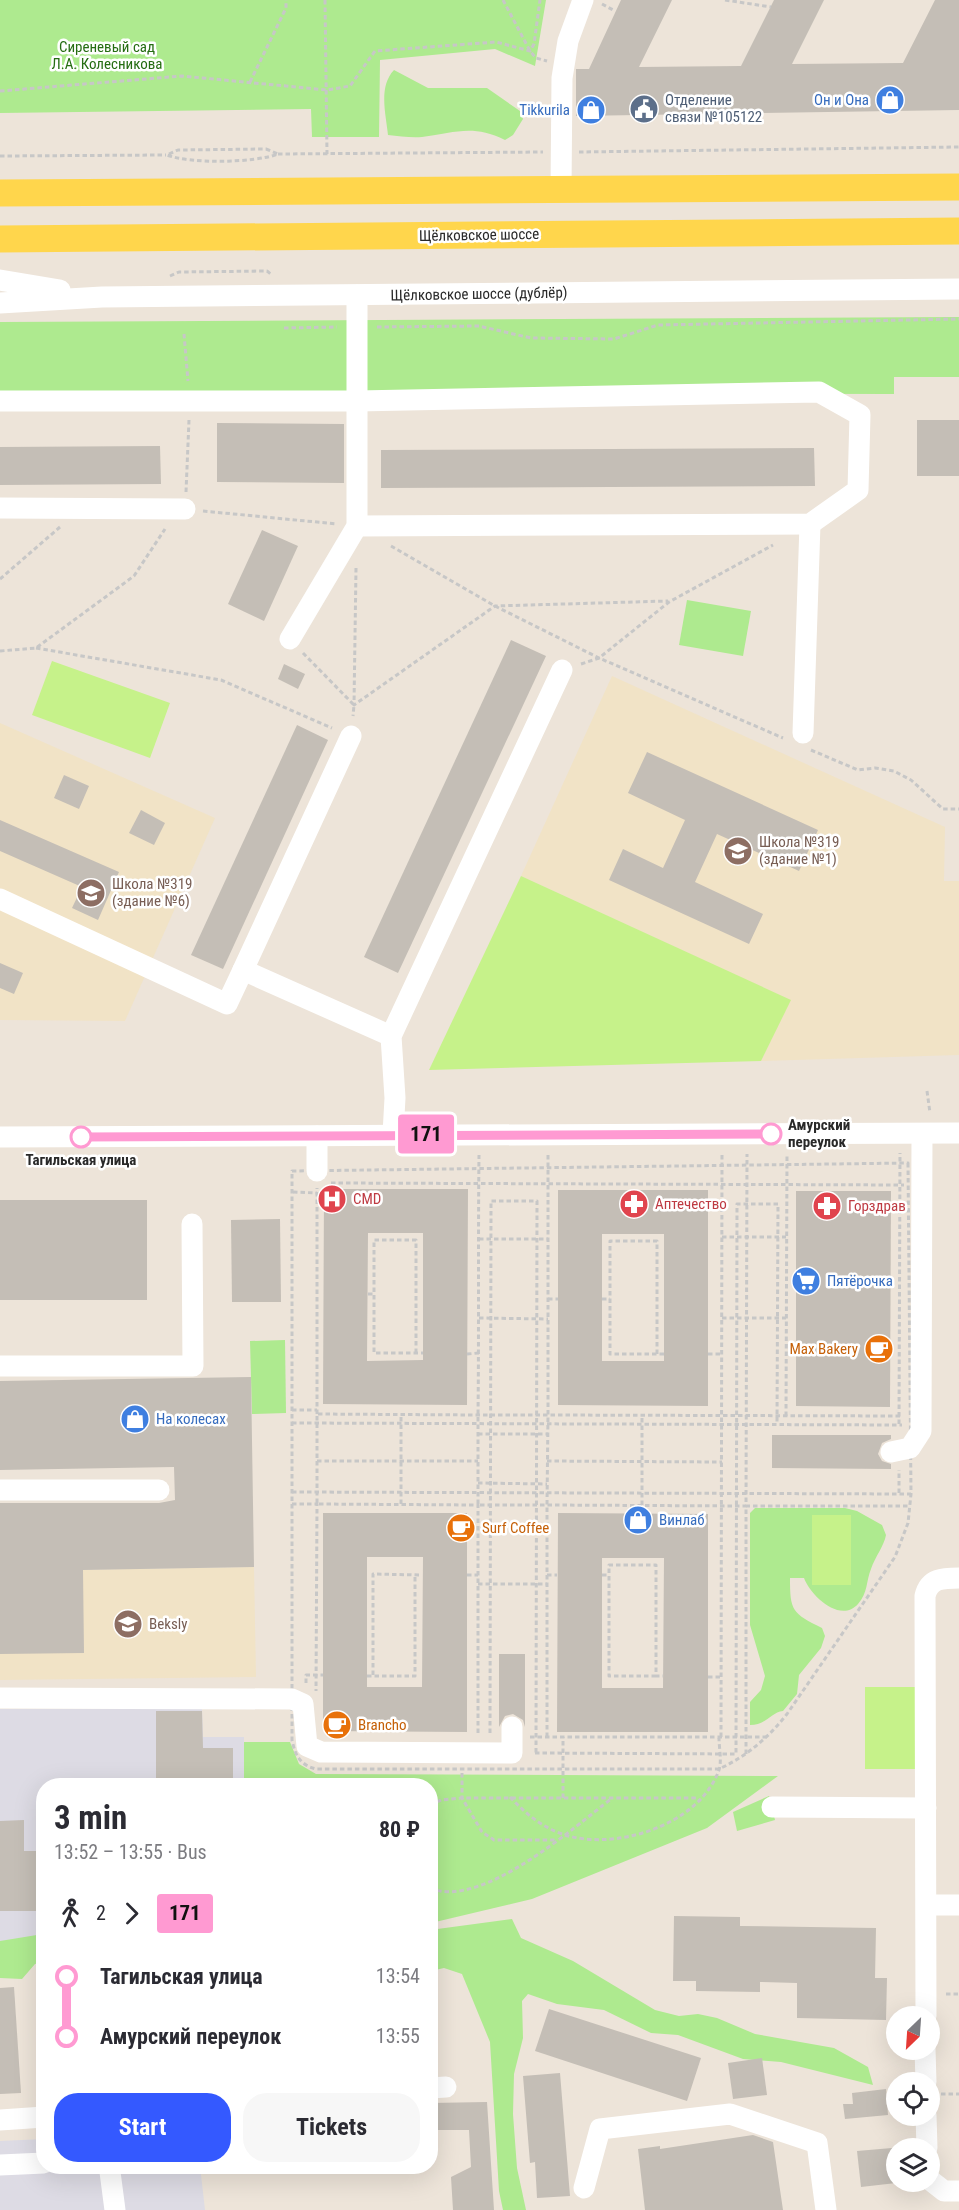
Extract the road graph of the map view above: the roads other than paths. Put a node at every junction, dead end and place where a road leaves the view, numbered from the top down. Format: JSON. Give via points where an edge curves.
{"nodes":[{"id":1,"x":583,"y":0,"type":"edge"},
{"id":2,"x":959,"y":187,"type":"edge"},
{"id":3,"x":561,"y":189,"type":"junction"},
{"id":4,"x":0,"y":193,"type":"edge"},
{"id":5,"x":959,"y":231,"type":"edge"},
{"id":6,"x":0,"y":239,"type":"edge"},
{"id":7,"x":0,"y":280,"type":"edge"},
{"id":8,"x":959,"y":289,"type":"edge"},
{"id":9,"x":357,"y":295,"type":"junction"},
{"id":10,"x":102,"y":297,"type":"junction"},
{"id":11,"x":0,"y":303,"type":"edge"},
{"id":12,"x":0,"y":401,"type":"edge"},
{"id":13,"x":357,"y":401,"type":"junction"},
{"id":14,"x":0,"y":508,"type":"edge"},
{"id":15,"x":185,"y":509,"type":"road end"},
{"id":16,"x":810,"y":524,"type":"junction"},
{"id":17,"x":357,"y":526,"type":"junction"},
{"id":18,"x":290,"y":639,"type":"road end"},
{"id":19,"x":562,"y":670,"type":"road end"},
{"id":20,"x":351,"y":736,"type":"road end"},
{"id":21,"x":800,"y":740,"type":"road end"},
{"id":22,"x":0,"y":899,"type":"edge"},
{"id":23,"x":243,"y":970,"type":"junction"},
{"id":24,"x":391,"y":1036,"type":"junction"},
{"id":25,"x":959,"y":1133,"type":"edge"},
{"id":26,"x":393,"y":1134,"type":"junction"},
{"id":27,"x":922,"y":1134,"type":"junction"},
{"id":28,"x":317,"y":1136,"type":"junction"},
{"id":29,"x":0,"y":1137,"type":"edge"},
{"id":30,"x":317,"y":1177,"type":"road end"},
{"id":31,"x":192,"y":1224,"type":"dead end"},
{"id":32,"x":0,"y":1366,"type":"edge"},
{"id":33,"x":900,"y":1451,"type":"road end"},
{"id":34,"x":0,"y":1490,"type":"edge"},
{"id":35,"x":159,"y":1490,"type":"dead end"},
{"id":36,"x":959,"y":1578,"type":"edge"},
{"id":37,"x":0,"y":1698,"type":"edge"},
{"id":38,"x":512,"y":1739,"type":"road end"},
{"id":39,"x":772,"y":1808,"type":"dead end"},
{"id":40,"x":926,"y":1808,"type":"junction"},
{"id":41,"x":927,"y":1905,"type":"junction"},
{"id":42,"x":959,"y":1905,"type":"edge"},
{"id":43,"x":924,"y":2006,"type":"edge"},
{"id":44,"x":36,"y":2118,"type":"edge"},
{"id":45,"x":0,"y":2120,"type":"edge"},
{"id":46,"x":36,"y":2163,"type":"edge"},
{"id":47,"x":0,"y":2165,"type":"edge"},
{"id":48,"x":110,"y":2174,"type":"edge"},
{"id":49,"x":584,"y":2188,"type":"dead end"},
{"id":50,"x":940,"y":2188,"type":"edge"},
{"id":51,"x":959,"y":2191,"type":"edge"},
{"id":52,"x":115,"y":2210,"type":"edge"},
{"id":53,"x":826,"y":2210,"type":"edge"}],
"edges":[{"from":1,"to":3,"type":"street","via":[[568,41],[562,78]]},
{"from":2,"to":3,"type":"main road"},
{"from":3,"to":4,"type":"main road"},
{"from":5,"to":6,"type":"main road","name":"Щёлковское шоссе"},
{"from":7,"to":10,"type":"street"},
{"from":8,"to":9,"type":"street","name":"Щёлковское шоссе (дублёр)"},
{"from":9,"to":10,"type":"street","name":"Щёлковское шоссе (дублёр)"},
{"from":9,"to":13,"type":"street"},
{"from":10,"to":11,"type":"street","name":"Щёлковское шоссе (дублёр)"},
{"from":12,"to":13,"type":"street"},
{"from":13,"to":16,"type":"street","via":[[819,392],[860,415],[858,490]]},
{"from":13,"to":17,"type":"street"},
{"from":14,"to":15,"type":"street"},
{"from":16,"to":17,"type":"street"},
{"from":16,"to":21,"type":"street"},
{"from":17,"to":18,"type":"street"},
{"from":19,"to":24,"type":"street"},
{"from":20,"to":23,"type":"street"},
{"from":22,"to":23,"type":"street","via":[[227,1004]]},
{"from":23,"to":24,"type":"street"},
{"from":24,"to":26,"type":"street"},
{"from":25,"to":27,"type":"street"},
{"from":26,"to":27,"type":"street"},
{"from":26,"to":28,"type":"street"},
{"from":27,"to":33,"type":"street","via":[[915,1185],[916,1425],[920,1436]]},
{"from":28,"to":29,"type":"street"},
{"from":28,"to":30,"type":"street"},
{"from":31,"to":32,"type":"street","via":[[192,1366]]},
{"from":34,"to":35,"type":"street"},
{"from":36,"to":40,"type":"street","via":[[934,1581],[925,1596]]},
{"from":37,"to":38,"type":"street","via":[[292,1699],[303,1704],[305,1741],[316,1752],[473,1757]]},
{"from":39,"to":40,"type":"street","via":[[812,1814]]},
{"from":40,"to":41,"type":"street"},
{"from":41,"to":42,"type":"street"},
{"from":41,"to":43,"type":"street","via":[[917,1976]]},
{"from":44,"to":45,"type":"street"},
{"from":46,"to":47,"type":"street"},
{"from":48,"to":52,"type":"street"},
{"from":49,"to":53,"type":"street","via":[[600,2129],[730,2114],[817,2143]]},
{"from":50,"to":51,"type":"street"}]}
